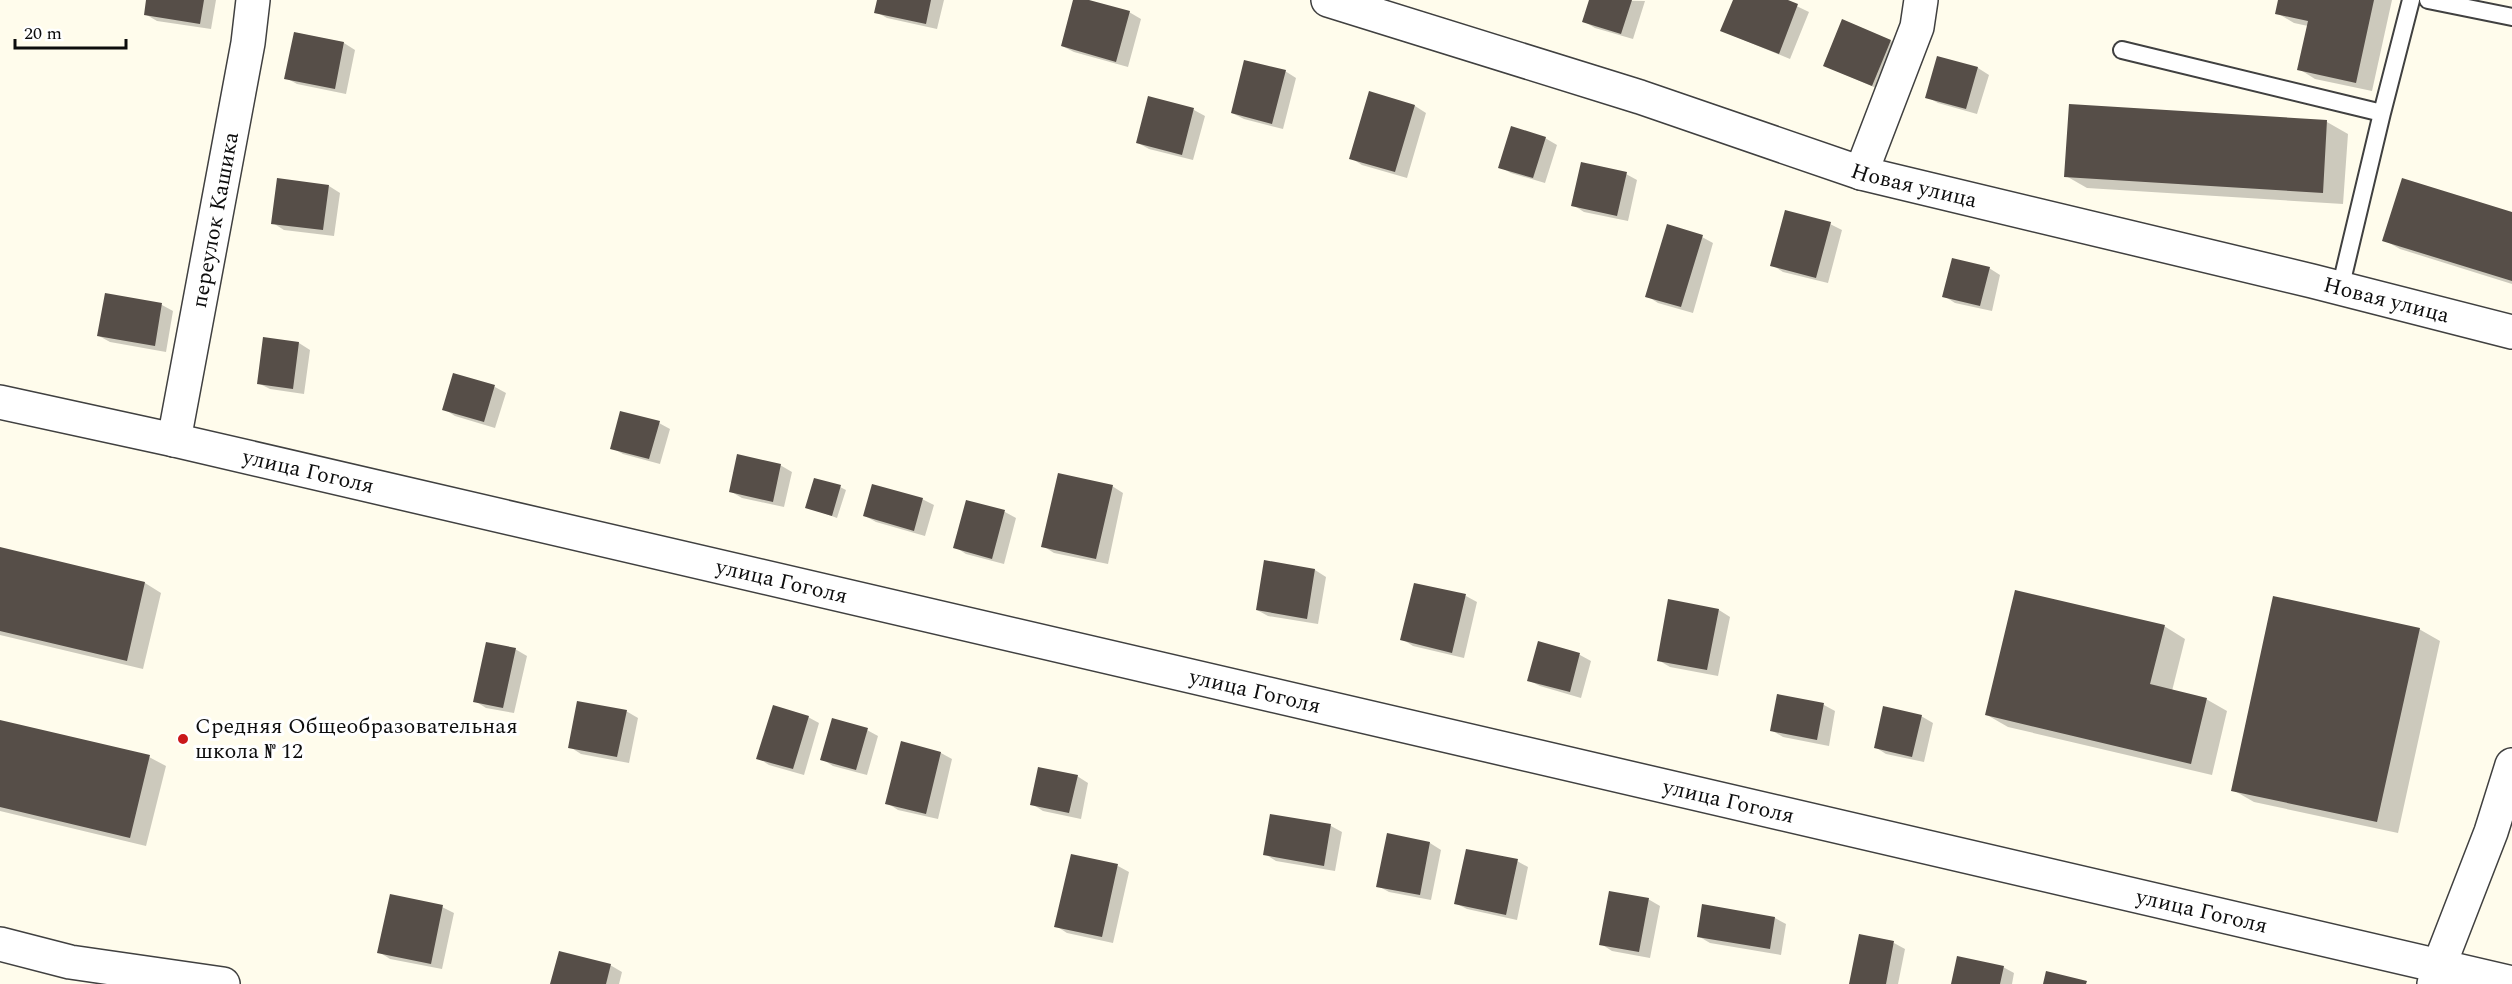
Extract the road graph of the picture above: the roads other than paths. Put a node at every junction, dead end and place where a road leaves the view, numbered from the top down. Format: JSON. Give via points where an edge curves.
{"nodes":[{"id":1,"x":254,"y":0,"type":"edge"},
{"id":2,"x":1328,"y":0,"type":"edge"},
{"id":3,"x":1921,"y":0,"type":"edge"},
{"id":4,"x":2411,"y":0,"type":"edge"},
{"id":5,"x":2428,"y":0,"type":"edge"},
{"id":6,"x":2512,"y":17,"type":"edge"},
{"id":7,"x":2122,"y":50,"type":"dead end"},
{"id":8,"x":2382,"y":113,"type":"junction"},
{"id":9,"x":1861,"y":173,"type":"junction"},
{"id":10,"x":2340,"y":289,"type":"junction"},
{"id":11,"x":2512,"y":332,"type":"edge"},
{"id":12,"x":0,"y":402,"type":"edge"},
{"id":13,"x":174,"y":440,"type":"junction"},
{"id":14,"x":2512,"y":765,"type":"edge"},
{"id":15,"x":0,"y":944,"type":"edge"},
{"id":16,"x":67,"y":973,"type":"edge"},
{"id":17,"x":2436,"y":975,"type":"edge"},
{"id":18,"x":2512,"y":983,"type":"edge"},
{"id":19,"x":223,"y":984,"type":"edge"}],
"edges":[{"from":1,"to":13,"type":"street","name":"переулок Кашика"},
{"from":2,"to":9,"type":"street","name":"Новая улица","via":[[1640,97]]},
{"from":3,"to":9,"type":"street","via":[[1917,27]]},
{"from":4,"to":8,"type":"lane"},
{"from":5,"to":6,"type":"lane"},
{"from":7,"to":8,"type":"lane"},
{"from":8,"to":10,"type":"lane"},
{"from":9,"to":10,"type":"street","name":"Новая улица"},
{"from":10,"to":11,"type":"street","name":"Новая улица"},
{"from":12,"to":13,"type":"street","name":"улица Гоголя"},
{"from":13,"to":17,"type":"street","name":"улица Гоголя"},
{"from":14,"to":17,"type":"street","via":[[2491,832]]},
{"from":15,"to":16,"type":"street"},
{"from":16,"to":19,"type":"street"},
{"from":17,"to":18,"type":"street","name":"улица Гоголя"}]}
